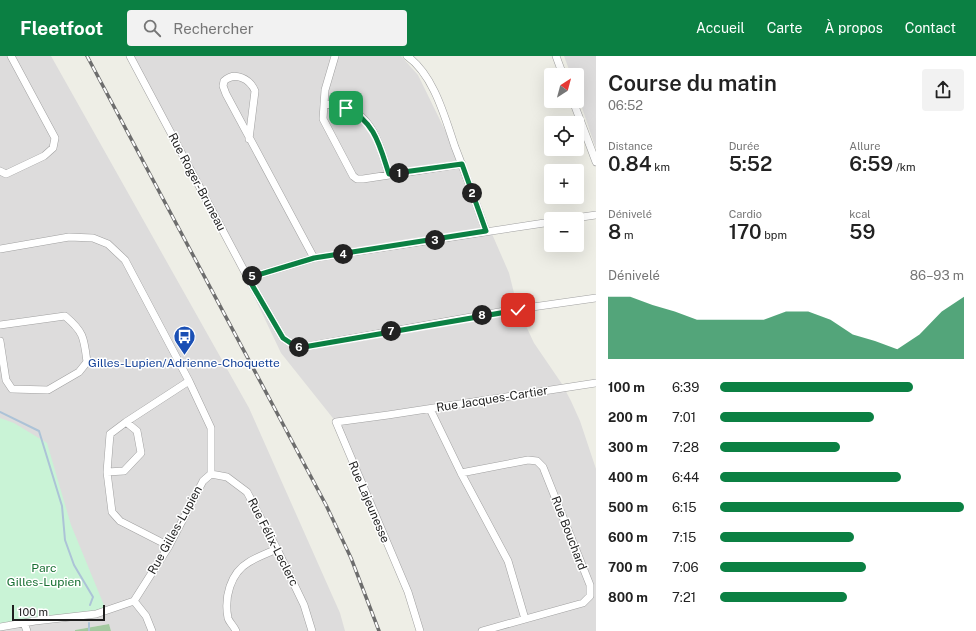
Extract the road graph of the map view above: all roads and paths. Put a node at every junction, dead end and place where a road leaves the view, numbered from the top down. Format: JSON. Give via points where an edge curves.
{"nodes":[{"id":1,"x":11,"y":56,"type":"edge"},
{"id":2,"x":130,"y":56,"type":"edge"},
{"id":3,"x":334,"y":56,"type":"edge"},
{"id":4,"x":407,"y":56,"type":"edge"},
{"id":5,"x":556,"y":56,"type":"edge"},
{"id":6,"x":560,"y":68,"type":"edge"},
{"id":7,"x":324,"y":104,"type":"junction"},
{"id":8,"x":576,"y":108,"type":"edge"},
{"id":9,"x":249,"y":139,"type":"junction"},
{"id":10,"x":596,"y":162,"type":"edge"},
{"id":11,"x":462,"y":164,"type":"junction"},
{"id":12,"x":0,"y":171,"type":"edge"},
{"id":13,"x":389,"y":174,"type":"junction"},
{"id":14,"x":596,"y":215,"type":"edge"},
{"id":15,"x":584,"y":217,"type":"edge"},
{"id":16,"x":544,"y":223,"type":"edge"},
{"id":17,"x":486,"y":231,"type":"junction"},
{"id":18,"x":0,"y":249,"type":"edge"},
{"id":19,"x":314,"y":258,"type":"junction"},
{"id":20,"x":248,"y":278,"type":"junction"},
{"id":21,"x":596,"y":298,"type":"edge"},
{"id":22,"x":0,"y":325,"type":"edge"},
{"id":23,"x":0,"y":341,"type":"edge"},
{"id":24,"x":189,"y":381,"type":"junction"},
{"id":25,"x":596,"y":383,"type":"edge"},
{"id":26,"x":430,"y":409,"type":"junction"},
{"id":27,"x":388,"y":416,"type":"joint"},
{"id":28,"x":126,"y":422,"type":"junction"},
{"id":29,"x":107,"y":472,"type":"junction"},
{"id":30,"x":461,"y":473,"type":"junction"},
{"id":31,"x":211,"y":474,"type":"junction"},
{"id":32,"x":169,"y":546,"type":"junction"},
{"id":33,"x":277,"y":549,"type":"junction"},
{"id":34,"x":134,"y":601,"type":"junction"},
{"id":35,"x":525,"y":619,"type":"junction"},
{"id":36,"x":24,"y":623,"type":"junction"},
{"id":37,"x":0,"y":627,"type":"edge"},
{"id":38,"x":26,"y":631,"type":"edge"},
{"id":39,"x":152,"y":631,"type":"edge"},
{"id":40,"x":236,"y":631,"type":"edge"},
{"id":41,"x":312,"y":631,"type":"edge"},
{"id":42,"x":420,"y":631,"type":"edge"},
{"id":43,"x":482,"y":631,"type":"edge"}],
"edges":[{"from":1,"to":12,"type":"street","via":[[55,138],[53,148],[44,156],[6,174]]},
{"from":2,"to":20,"type":"street","name":"Rue Roger-Bruneau"},
{"from":3,"to":7,"type":"street"},
{"from":4,"to":11,"type":"street","via":[[428,80]]},
{"from":5,"to":6,"type":"street"},
{"from":7,"to":13,"type":"street","via":[[355,112],[368,124],[379,141]]},
{"from":7,"to":13,"type":"street","via":[[325,122],[352,176],[363,179]]},
{"from":8,"to":10,"type":"street"},
{"from":9,"to":9,"type":"street","via":[[255,91],[243,77],[231,77],[224,81],[223,86]]},
{"from":9,"to":19,"type":"street"},
{"from":11,"to":13,"type":"street"},
{"from":11,"to":17,"type":"street"},
{"from":14,"to":15,"type":"street"},
{"from":16,"to":17,"type":"street"},
{"from":17,"to":19,"type":"street"},
{"from":18,"to":24,"type":"street","name":"Rue Gilles-Lupien","via":[[69,237],[93,238],[108,244],[125,260]]},
{"from":19,"to":20,"type":"street"},
{"from":20,"to":21,"type":"street","name":"Rue Roger-Bruneau","via":[[283,338],[298,348]]},
{"from":22,"to":23,"type":"street","via":[[65,316],[77,326],[84,339],[87,362],[79,372],[48,390],[12,389],[6,380]]},
{"from":24,"to":28,"type":"street"},
{"from":24,"to":31,"type":"street","name":"Rue Gilles-Lupien","via":[[211,428]]},
{"from":25,"to":26,"type":"street","name":"Rue Jacques-Cartier"},
{"from":26,"to":27,"type":"street","name":"Rue Jacques-Cartier"},
{"from":26,"to":30,"type":"street"},
{"from":27,"to":42,"type":"street","name":"Rue Lajeunesse","via":[[336,422],[408,592]]},
{"from":28,"to":29,"type":"street","via":[[110,434]]},
{"from":28,"to":29,"type":"street","via":[[137,431],[142,453],[124,471]]},
{"from":29,"to":32,"type":"street","via":[[112,512],[120,521]]},
{"from":30,"to":35,"type":"street","via":[[508,561]]},
{"from":30,"to":35,"type":"street","name":"Rue Bouchard","via":[[528,460],[536,461],[543,467],[590,585],[590,596],[583,603]]},
{"from":31,"to":32,"type":"street","name":"Rue Gilles-Lupien","via":[[203,481]]},
{"from":31,"to":33,"type":"street","name":"Rue Félix-Leclerc","via":[[227,477],[247,492]]},
{"from":32,"to":34,"type":"street","name":"Rue Gilles-Lupien"},
{"from":33,"to":40,"type":"street","via":[[248,563],[236,573],[227,595],[228,620]]},
{"from":33,"to":41,"type":"street","name":"Rue Félix-Leclerc","via":[[304,605]]},
{"from":34,"to":36,"type":"street","via":[[96,614]]},
{"from":34,"to":39,"type":"street","via":[[146,616]]},
{"from":35,"to":43,"type":"street","name":"Rue Bouchard"},
{"from":36,"to":37,"type":"street"},
{"from":36,"to":38,"type":"street"}]}
